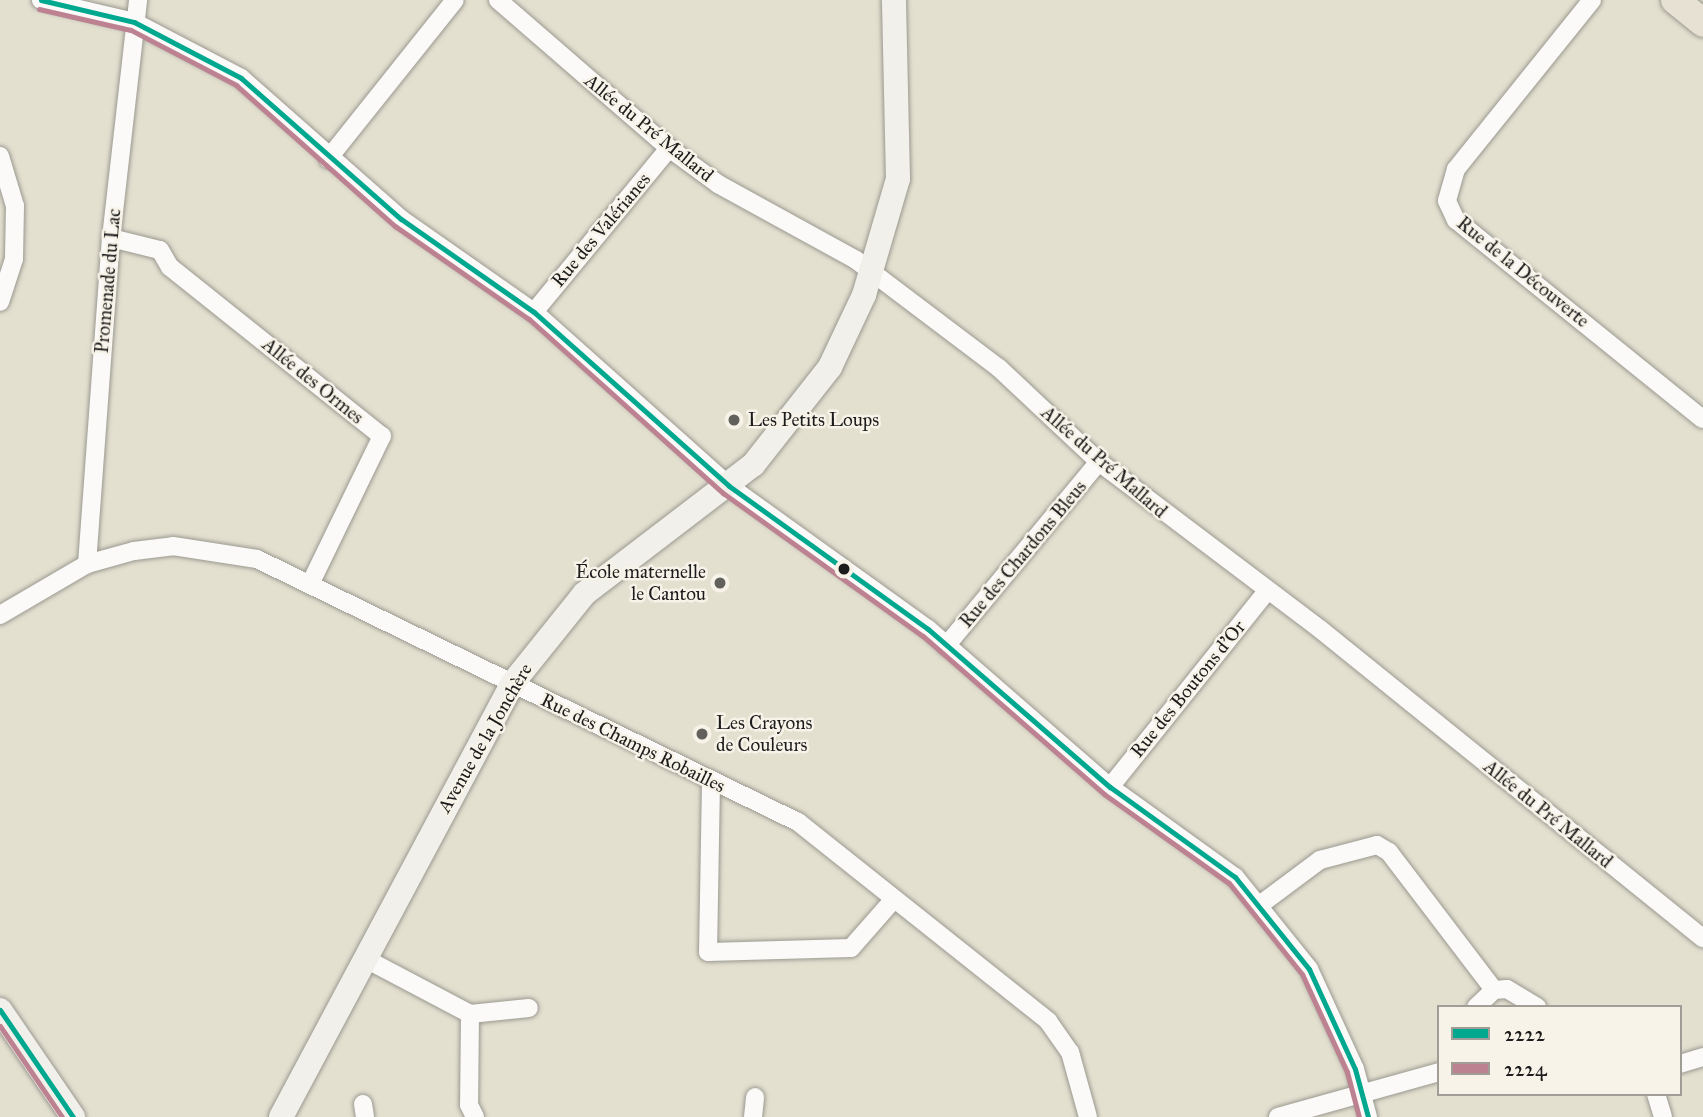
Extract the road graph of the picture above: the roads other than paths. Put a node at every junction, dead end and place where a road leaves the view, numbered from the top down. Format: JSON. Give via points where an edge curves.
{"nodes":[{"id":1,"x":41,"y":0,"type":"edge"},
{"id":2,"x":138,"y":0,"type":"edge"},
{"id":3,"x":455,"y":0,"type":"edge"},
{"id":4,"x":498,"y":0,"type":"edge"},
{"id":5,"x":894,"y":0,"type":"edge"},
{"id":6,"x":1592,"y":0,"type":"edge"},
{"id":7,"x":1675,"y":0,"type":"edge"},
{"id":8,"x":134,"y":22,"type":"junction"},
{"id":9,"x":1703,"y":23,"type":"edge"},
{"id":10,"x":669,"y":148,"type":"junction"},
{"id":11,"x":0,"y":156,"type":"edge"},
{"id":12,"x":328,"y":159,"type":"junction"},
{"id":13,"x":111,"y":238,"type":"junction"},
{"id":14,"x":872,"y":271,"type":"junction"},
{"id":15,"x":0,"y":302,"type":"edge"},
{"id":16,"x":534,"y":312,"type":"junction"},
{"id":17,"x":1703,"y":418,"type":"edge"},
{"id":18,"x":1099,"y":462,"type":"junction"},
{"id":19,"x":729,"y":486,"type":"junction"},
{"id":20,"x":87,"y":564,"type":"junction"},
{"id":21,"x":310,"y":584,"type":"junction"},
{"id":22,"x":1267,"y":591,"type":"junction"},
{"id":23,"x":1,"y":612,"type":"edge"},
{"id":24,"x":947,"y":646,"type":"junction"},
{"id":25,"x":512,"y":684,"type":"junction"},
{"id":26,"x":711,"y":782,"type":"junction"},
{"id":27,"x":1110,"y":787,"type":"junction"},
{"id":28,"x":894,"y":899,"type":"junction"},
{"id":29,"x":1261,"y":904,"type":"junction"},
{"id":30,"x":1703,"y":938,"type":"edge"},
{"id":31,"x":364,"y":958,"type":"junction"},
{"id":32,"x":1494,"y":990,"type":"junction"},
{"id":33,"x":1478,"y":1005,"type":"edge"},
{"id":34,"x":1533,"y":1005,"type":"edge"},
{"id":35,"x":528,"y":1008,"type":"dead end"},
{"id":36,"x":0,"y":1010,"type":"edge"},
{"id":37,"x":470,"y":1014,"type":"junction"},
{"id":38,"x":1703,"y":1057,"type":"edge"},
{"id":39,"x":1682,"y":1063,"type":"edge"},
{"id":40,"x":1437,"y":1073,"type":"edge"},
{"id":41,"x":1657,"y":1096,"type":"edge"},
{"id":42,"x":755,"y":1097,"type":"dead end"},
{"id":43,"x":1362,"y":1097,"type":"junction"},
{"id":44,"x":73,"y":1117,"type":"edge"},
{"id":45,"x":281,"y":1117,"type":"edge"},
{"id":46,"x":475,"y":1117,"type":"edge"},
{"id":47,"x":753,"y":1117,"type":"edge"},
{"id":48,"x":1088,"y":1117,"type":"edge"},
{"id":49,"x":1278,"y":1117,"type":"edge"},
{"id":50,"x":1368,"y":1117,"type":"edge"},
{"id":51,"x":1662,"y":1117,"type":"edge"}],
"edges":[{"from":1,"to":8,"type":"street"},
{"from":2,"to":8,"type":"street","name":"Promenade du Lac"},
{"from":3,"to":12,"type":"street"},
{"from":4,"to":10,"type":"street","name":"Allée du Pré Mallard"},
{"from":5,"to":14,"type":"main road","name":"Avenue de la Jonchère","via":[[898,179]]},
{"from":6,"to":17,"type":"street","name":"Rue de la Découverte","via":[[1456,169],[1447,201],[1456,220]]},
{"from":7,"to":9,"type":"main road"},
{"from":8,"to":12,"type":"street","via":[[241,78]]},
{"from":8,"to":13,"type":"street","name":"Promenade du Lac"},
{"from":10,"to":14,"type":"street","name":"Allée du Pré Mallard","via":[[718,184]]},
{"from":10,"to":16,"type":"street","name":"Rue des Valérianes"},
{"from":11,"to":15,"type":"street","via":[[15,206],[13,259]]},
{"from":12,"to":16,"type":"street"},
{"from":13,"to":20,"type":"street","name":"Promenade du Lac"},
{"from":13,"to":21,"type":"street","name":"Allée des Ormes","via":[[160,250],[170,267],[382,436]]},
{"from":14,"to":18,"type":"street","name":"Allée du Pré Mallard","via":[[999,368]]},
{"from":14,"to":19,"type":"main road","name":"Avenue de la Jonchère","via":[[830,367],[793,418]]},
{"from":16,"to":19,"type":"street"},
{"from":18,"to":22,"type":"street","name":"Allée du Pré Mallard"},
{"from":18,"to":24,"type":"street","name":"Rue des Chardons Bleus"},
{"from":19,"to":24,"type":"street"},
{"from":19,"to":25,"type":"main road","name":"Avenue de la Jonchère","via":[[584,594]]},
{"from":20,"to":21,"type":"street","name":"Rue des Champs Robailles","via":[[173,546],[257,559]]},
{"from":20,"to":23,"type":"street","name":"Rue des Champs Robailles"},
{"from":21,"to":25,"type":"street","name":"Rue des Champs Robailles"},
{"from":22,"to":27,"type":"street","name":"Rue des Boutons d'Or"},
{"from":22,"to":30,"type":"street","name":"Allée du Pré Mallard"},
{"from":24,"to":27,"type":"street"},
{"from":25,"to":26,"type":"street","name":"Rue des Champs Robailles"},
{"from":25,"to":31,"type":"main road","name":"Avenue de la Jonchère"},
{"from":26,"to":28,"type":"street","name":"Rue des Champs Robailles","via":[[798,822]]},
{"from":26,"to":28,"type":"street","via":[[708,952],[852,948]]},
{"from":27,"to":29,"type":"street","via":[[1235,877]]},
{"from":28,"to":48,"type":"street","name":"Rue des Champs Robailles","via":[[1048,1021],[1070,1052]]},
{"from":29,"to":32,"type":"street","via":[[1320,860],[1377,845],[1389,852]]},
{"from":29,"to":43,"type":"street","via":[[1334,1017]]},
{"from":31,"to":37,"type":"street"},
{"from":31,"to":45,"type":"main road","name":"Avenue de la Jonchère"},
{"from":32,"to":33,"type":"street"},
{"from":32,"to":34,"type":"street","via":[[1507,989]]},
{"from":35,"to":37,"type":"street"},
{"from":36,"to":44,"type":"main road"},
{"from":37,"to":46,"type":"street","via":[[469,1105]]},
{"from":38,"to":39,"type":"street"},
{"from":40,"to":43,"type":"street"},
{"from":41,"to":51,"type":"street"},
{"from":42,"to":47,"type":"street"},
{"from":43,"to":49,"type":"street"},
{"from":43,"to":50,"type":"street"}]}
